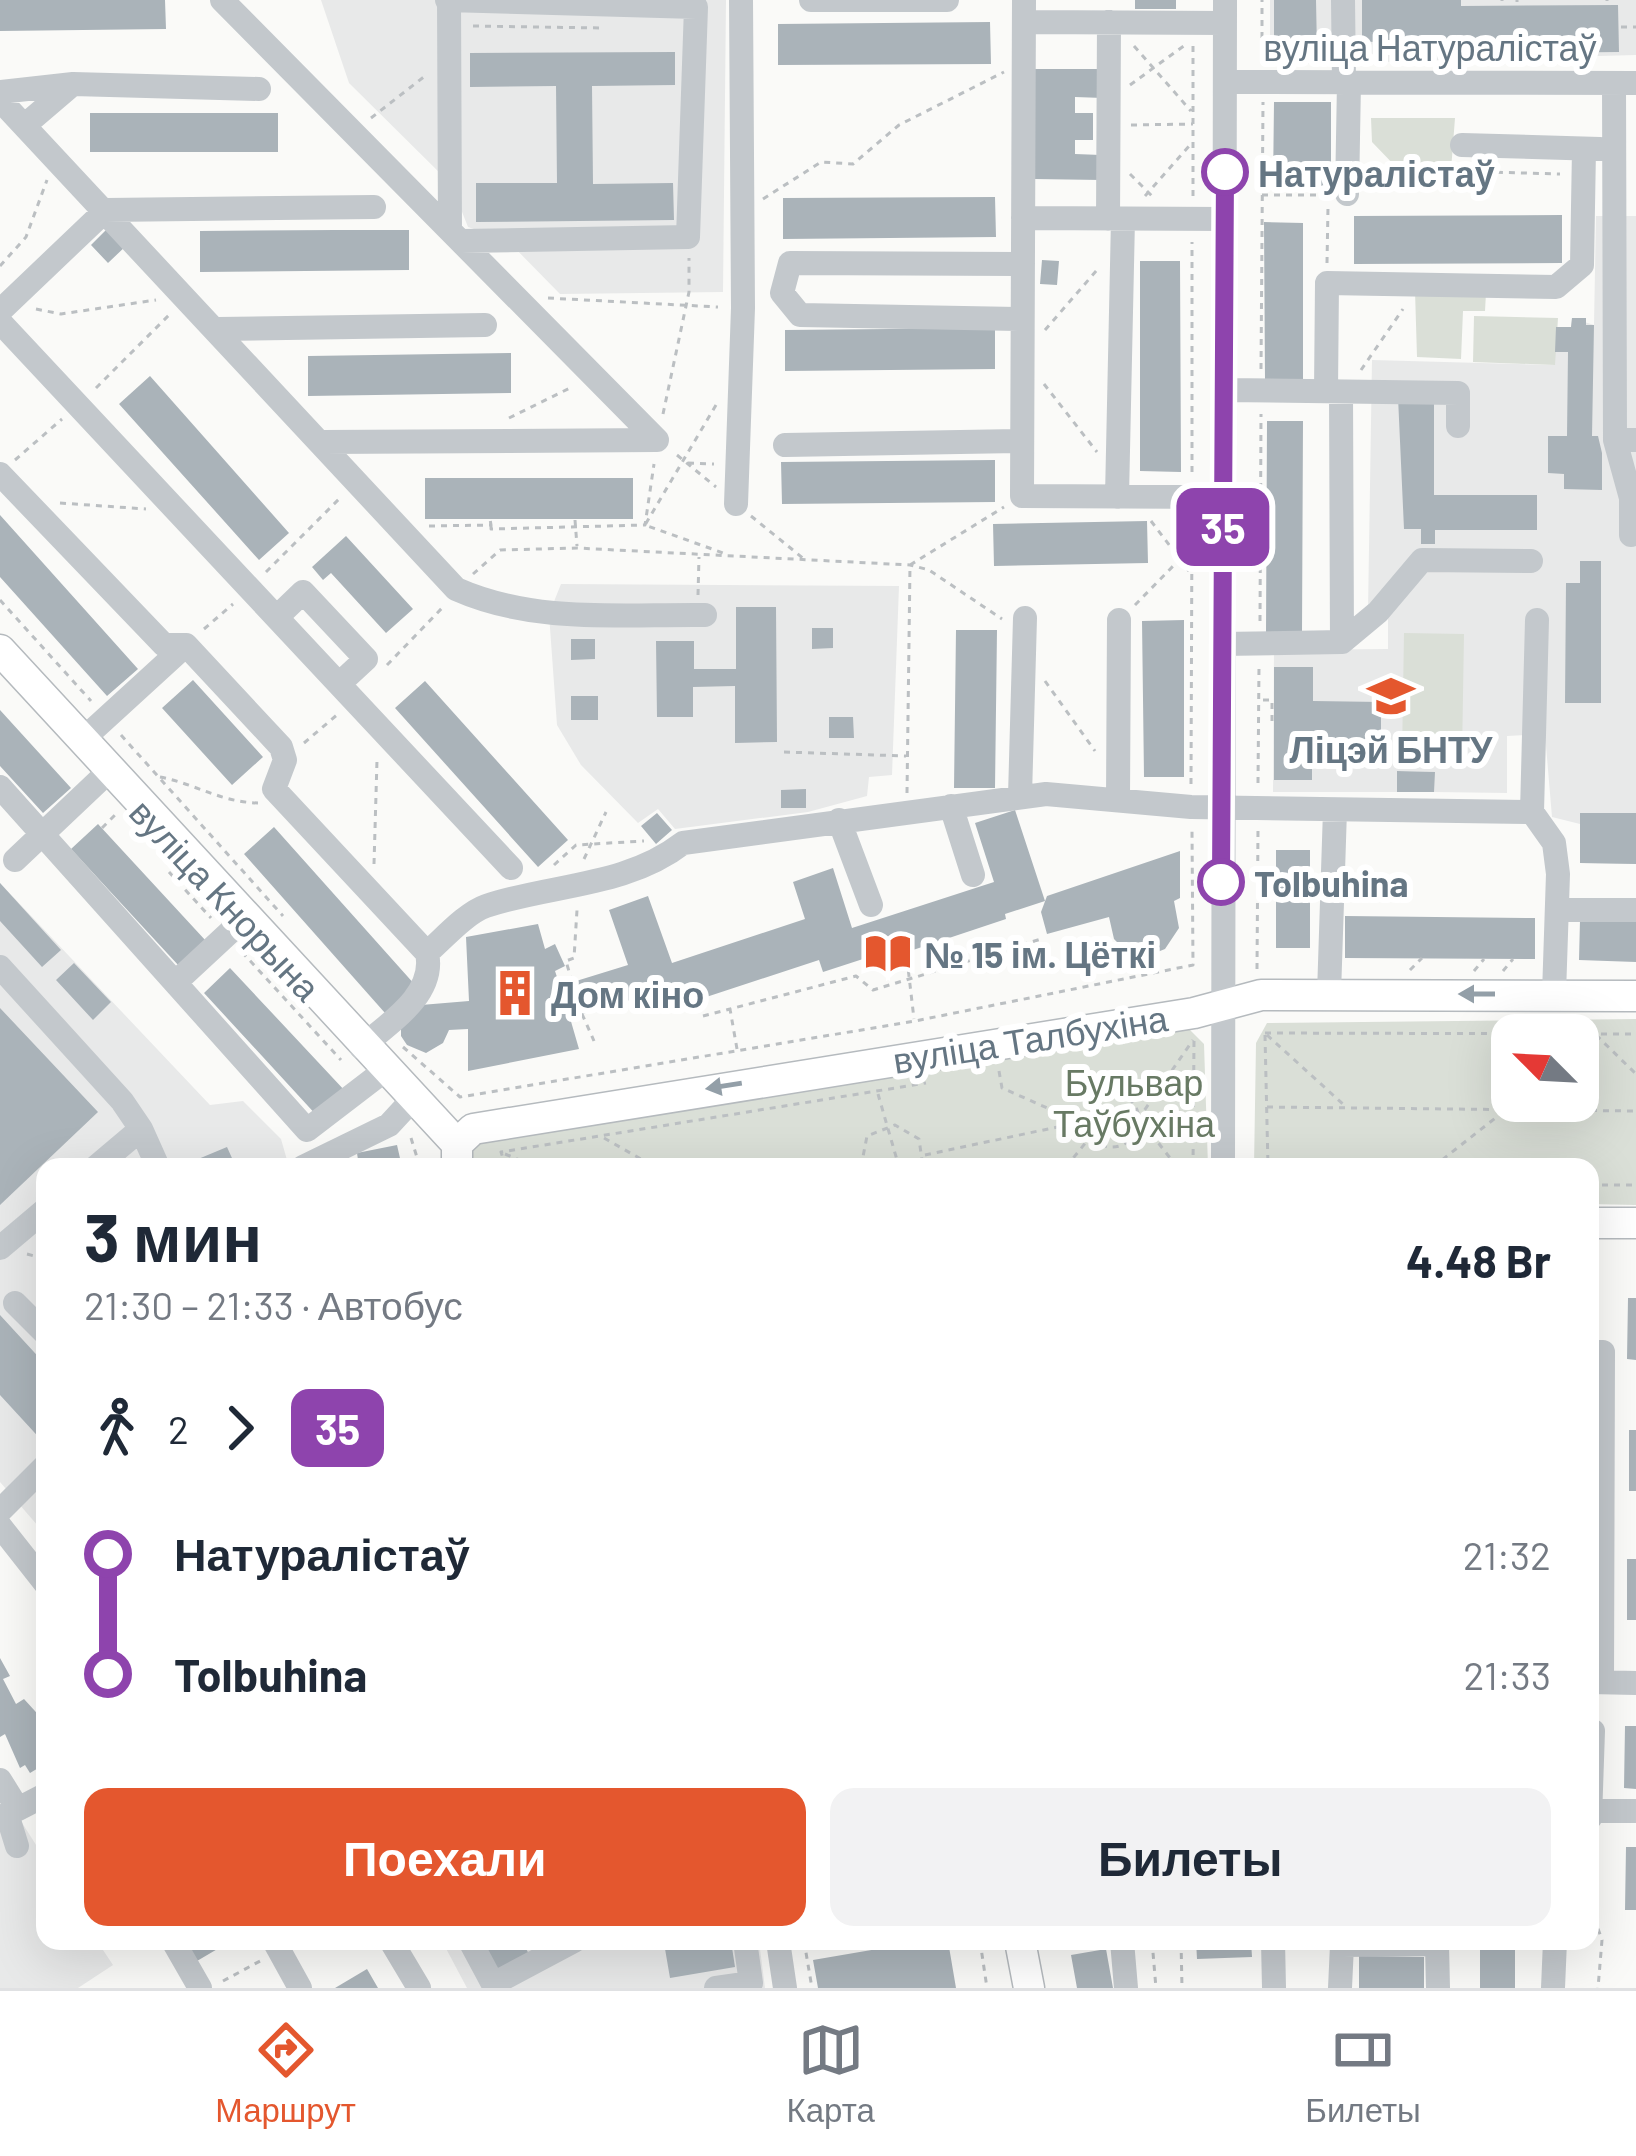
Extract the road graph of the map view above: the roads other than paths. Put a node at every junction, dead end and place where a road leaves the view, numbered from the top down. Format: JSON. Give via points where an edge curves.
{"nodes":[{"id":1,"x":222,"y":0,"type":"edge"},
{"id":2,"x":448,"y":0,"type":"edge"},
{"id":3,"x":741,"y":0,"type":"edge"},
{"id":4,"x":811,"y":0,"type":"edge"},
{"id":5,"x":947,"y":0,"type":"edge"},
{"id":6,"x":1342,"y":0,"type":"edge"},
{"id":7,"x":1024,"y":11,"type":"edge"},
{"id":8,"x":1225,"y":11,"type":"edge"},
{"id":9,"x":1114,"y":17,"type":"edge"},
{"id":10,"x":1225,"y":82,"type":"junction"},
{"id":11,"x":1347,"y":82,"type":"junction"},
{"id":12,"x":1625,"y":83,"type":"edge"},
{"id":13,"x":73,"y":84,"type":"junction"},
{"id":14,"x":260,"y":89,"type":"dead end"},
{"id":15,"x":0,"y":96,"type":"edge"},
{"id":16,"x":26,"y":125,"type":"junction"},
{"id":17,"x":1622,"y":134,"type":"edge"},
{"id":18,"x":1462,"y":145,"type":"dead end"},
{"id":19,"x":1581,"y":149,"type":"junction"},
{"id":20,"x":1347,"y":194,"type":"road end"},
{"id":21,"x":374,"y":207,"type":"dead end"},
{"id":22,"x":106,"y":210,"type":"junction"},
{"id":23,"x":1023,"y":218,"type":"junction"},
{"id":24,"x":1224,"y":220,"type":"junction"},
{"id":25,"x":1118,"y":226,"type":"junction"},
{"id":26,"x":456,"y":236,"type":"junction"},
{"id":27,"x":1023,"y":264,"type":"junction"},
{"id":28,"x":3,"y":312,"type":"edge"},
{"id":29,"x":1022,"y":319,"type":"junction"},
{"id":30,"x":485,"y":325,"type":"dead end"},
{"id":31,"x":218,"y":329,"type":"junction"},
{"id":32,"x":1223,"y":390,"type":"junction"},
{"id":33,"x":1338,"y":391,"type":"junction"},
{"id":34,"x":1458,"y":427,"type":"dead end"},
{"id":35,"x":1625,"y":440,"type":"edge"},
{"id":36,"x":1022,"y":441,"type":"junction"},
{"id":37,"x":323,"y":442,"type":"junction"},
{"id":38,"x":785,"y":445,"type":"dead end"},
{"id":39,"x":0,"y":473,"type":"edge"},
{"id":40,"x":1118,"y":496,"type":"junction"},
{"id":41,"x":1223,"y":497,"type":"junction"},
{"id":42,"x":736,"y":504,"type":"dead end"},
{"id":43,"x":1631,"y":535,"type":"dead end"},
{"id":44,"x":1531,"y":561,"type":"dead end"},
{"id":45,"x":701,"y":615,"type":"road end"},
{"id":46,"x":277,"y":617,"type":"junction"},
{"id":47,"x":1025,"y":617,"type":"dead end"},
{"id":48,"x":1119,"y":620,"type":"road end"},
{"id":49,"x":1537,"y":620,"type":"dead end"},
{"id":50,"x":1342,"y":642,"type":"junction"},
{"id":51,"x":1222,"y":644,"type":"junction"},
{"id":52,"x":187,"y":646,"type":"junction"},
{"id":53,"x":4,"y":663,"type":"edge"},
{"id":54,"x":346,"y":692,"type":"junction"},
{"id":55,"x":81,"y":741,"type":"junction"},
{"id":56,"x":109,"y":772,"type":"junction"},
{"id":57,"x":0,"y":788,"type":"edge"},
{"id":58,"x":1118,"y":792,"type":"junction"},
{"id":59,"x":1020,"y":796,"type":"junction"},
{"id":60,"x":1222,"y":804,"type":"junction"},
{"id":61,"x":951,"y":806,"type":"junction"},
{"id":62,"x":1335,"y":810,"type":"junction"},
{"id":63,"x":1532,"y":812,"type":"junction"},
{"id":64,"x":839,"y":820,"type":"junction"},
{"id":65,"x":43,"y":835,"type":"junction"},
{"id":66,"x":14,"y":860,"type":"dead end"},
{"id":67,"x":511,"y":868,"type":"road end"},
{"id":68,"x":973,"y":875,"type":"dead end"},
{"id":69,"x":871,"y":905,"type":"dead end"},
{"id":70,"x":1557,"y":910,"type":"junction"},
{"id":71,"x":1636,"y":910,"type":"edge"},
{"id":72,"x":245,"y":918,"type":"junction"},
{"id":73,"x":427,"y":952,"type":"junction"},
{"id":74,"x":0,"y":968,"type":"edge"},
{"id":75,"x":176,"y":982,"type":"junction"},
{"id":76,"x":1329,"y":994,"type":"junction"},
{"id":77,"x":1554,"y":994,"type":"junction"},
{"id":78,"x":1636,"y":996,"type":"edge"},
{"id":79,"x":1221,"y":1005,"type":"junction"},
{"id":80,"x":372,"y":1038,"type":"junction"},
{"id":81,"x":385,"y":1071,"type":"junction"},
{"id":82,"x":413,"y":1099,"type":"junction"},
{"id":83,"x":141,"y":1129,"type":"junction"},
{"id":84,"x":457,"y":1156,"type":"edge"},
{"id":85,"x":107,"y":1158,"type":"edge"},
{"id":86,"x":154,"y":1158,"type":"edge"},
{"id":87,"x":339,"y":1158,"type":"edge"},
{"id":88,"x":1223,"y":1158,"type":"edge"},
{"id":89,"x":36,"y":1218,"type":"edge"},
{"id":90,"x":1599,"y":1223,"type":"edge"},
{"id":91,"x":1636,"y":1223,"type":"edge"},
{"id":92,"x":0,"y":1248,"type":"edge"},
{"id":93,"x":15,"y":1303,"type":"dead end"},
{"id":94,"x":36,"y":1324,"type":"edge"},
{"id":95,"x":1599,"y":1352,"type":"edge"},
{"id":96,"x":36,"y":1475,"type":"edge"},
{"id":97,"x":0,"y":1511,"type":"edge"},
{"id":98,"x":0,"y":1526,"type":"edge"},
{"id":99,"x":1599,"y":1541,"type":"edge"},
{"id":100,"x":36,"y":1572,"type":"edge"},
{"id":101,"x":1599,"y":1682,"type":"edge"},
{"id":102,"x":1636,"y":1683,"type":"edge"},
{"id":103,"x":0,"y":1780,"type":"edge"},
{"id":104,"x":36,"y":1800,"type":"edge"},
{"id":105,"x":18,"y":1809,"type":"junction"},
{"id":106,"x":1636,"y":1811,"type":"edge"},
{"id":107,"x":1599,"y":1814,"type":"edge"},
{"id":108,"x":17,"y":1846,"type":"dead end"},
{"id":109,"x":178,"y":1950,"type":"edge"},
{"id":110,"x":279,"y":1950,"type":"edge"},
{"id":111,"x":397,"y":1950,"type":"edge"},
{"id":112,"x":475,"y":1950,"type":"edge"},
{"id":113,"x":553,"y":1950,"type":"edge"},
{"id":114,"x":746,"y":1950,"type":"edge"},
{"id":115,"x":779,"y":1950,"type":"edge"},
{"id":116,"x":1022,"y":1950,"type":"edge"},
{"id":117,"x":1123,"y":1950,"type":"edge"},
{"id":118,"x":1342,"y":1950,"type":"edge"},
{"id":119,"x":1437,"y":1950,"type":"edge"},
{"id":120,"x":1555,"y":1950,"type":"edge"},
{"id":121,"x":751,"y":1983,"type":"junction"},
{"id":122,"x":784,"y":1983,"type":"edge"},
{"id":123,"x":200,"y":1988,"type":"edge"},
{"id":124,"x":300,"y":1988,"type":"edge"},
{"id":125,"x":418,"y":1988,"type":"edge"},
{"id":126,"x":716,"y":1988,"type":"edge"},
{"id":127,"x":1029,"y":1988,"type":"edge"},
{"id":128,"x":1126,"y":1988,"type":"edge"},
{"id":129,"x":1340,"y":1988,"type":"edge"},
{"id":130,"x":1438,"y":1988,"type":"edge"},
{"id":131,"x":1553,"y":1988,"type":"edge"}],
"edges":[{"from":1,"to":26,"type":"street"},
{"from":2,"to":26,"type":"street"},
{"from":2,"to":26,"type":"street","via":[[695,7],[688,237]]},
{"from":3,"to":42,"type":"street"},
{"from":4,"to":5,"type":"street"},
{"from":6,"to":11,"type":"street"},
{"from":7,"to":9,"type":"street"},
{"from":7,"to":23,"type":"street"},
{"from":8,"to":9,"type":"street"},
{"from":8,"to":10,"type":"street"},
{"from":9,"to":25,"type":"street","via":[[1109,153]]},
{"from":10,"to":11,"type":"street","name":"вуліца Натуралістаў"},
{"from":10,"to":24,"type":"street"},
{"from":11,"to":12,"type":"street","name":"вуліца Натуралістаў"},
{"from":11,"to":20,"type":"street"},
{"from":12,"to":17,"type":"street"},
{"from":13,"to":14,"type":"street"},
{"from":13,"to":15,"type":"street"},
{"from":13,"to":16,"type":"street"},
{"from":15,"to":16,"type":"street"},
{"from":16,"to":22,"type":"street"},
{"from":17,"to":19,"type":"street"},
{"from":17,"to":35,"type":"street"},
{"from":18,"to":19,"type":"street"},
{"from":19,"to":33,"type":"street","via":[[1582,265],[1556,287],[1327,283]]},
{"from":21,"to":22,"type":"street"},
{"from":22,"to":28,"type":"street"},
{"from":22,"to":31,"type":"street"},
{"from":23,"to":25,"type":"street"},
{"from":23,"to":27,"type":"street"},
{"from":24,"to":25,"type":"street"},
{"from":24,"to":32,"type":"street"},
{"from":25,"to":40,"type":"street"},
{"from":26,"to":37,"type":"street","via":[[657,440]]},
{"from":27,"to":29,"type":"street"},
{"from":27,"to":29,"type":"street","via":[[790,263],[782,293],[800,315]]},
{"from":28,"to":46,"type":"street","via":[[77,406]]},
{"from":29,"to":36,"type":"street"},
{"from":30,"to":31,"type":"street"},
{"from":31,"to":37,"type":"street"},
{"from":32,"to":33,"type":"street"},
{"from":32,"to":41,"type":"street"},
{"from":33,"to":34,"type":"street","via":[[1459,393]]},
{"from":33,"to":50,"type":"street"},
{"from":35,"to":43,"type":"street"},
{"from":36,"to":38,"type":"street"},
{"from":36,"to":40,"type":"street","via":[[1022,496]]},
{"from":37,"to":45,"type":"street","via":[[456,589],[501,608],[549,614]]},
{"from":39,"to":52,"type":"street","via":[[164,645]]},
{"from":40,"to":41,"type":"street"},
{"from":41,"to":51,"type":"street"},
{"from":44,"to":50,"type":"street","via":[[1422,560]]},
{"from":46,"to":54,"type":"street"},
{"from":46,"to":54,"type":"street","via":[[304,592],[366,659]]},
{"from":47,"to":59,"type":"street"},
{"from":48,"to":58,"type":"street"},
{"from":49,"to":63,"type":"street"},
{"from":50,"to":51,"type":"street"},
{"from":51,"to":60,"type":"street"},
{"from":52,"to":55,"type":"street"},
{"from":52,"to":73,"type":"street","via":[[281,747],[285,760],[274,789]]},
{"from":53,"to":55,"type":"main road","name":"вуліца Кнорына"},
{"from":54,"to":67,"type":"street"},
{"from":55,"to":56,"type":"main road","name":"вуліца Кнорына"},
{"from":56,"to":65,"type":"street"},
{"from":56,"to":72,"type":"main road","name":"вуліца Кнорына"},
{"from":57,"to":65,"type":"street"},
{"from":58,"to":59,"type":"street"},
{"from":58,"to":60,"type":"street"},
{"from":59,"to":61,"type":"street"},
{"from":60,"to":62,"type":"street"},
{"from":60,"to":79,"type":"street"},
{"from":61,"to":64,"type":"street"},
{"from":61,"to":68,"type":"street"},
{"from":62,"to":63,"type":"street"},
{"from":62,"to":76,"type":"street"},
{"from":63,"to":70,"type":"street","via":[[1553,843]]},
{"from":64,"to":69,"type":"street"},
{"from":64,"to":73,"type":"street","via":[[683,843],[662,859],[578,889],[482,907]]},
{"from":65,"to":66,"type":"street"},
{"from":65,"to":75,"type":"street"},
{"from":70,"to":71,"type":"street"},
{"from":70,"to":77,"type":"street"},
{"from":72,"to":75,"type":"street"},
{"from":72,"to":80,"type":"main road","name":"вуліца Кнорына"},
{"from":73,"to":80,"type":"street","via":[[423,989]]},
{"from":74,"to":83,"type":"street"},
{"from":75,"to":81,"type":"street","via":[[307,1130]]},
{"from":77,"to":76,"type":"main road","name":"вуліца Талбухіна","one_way":true},
{"from":76,"to":79,"type":"main road","name":"вуліца Талбухіна"},
{"from":77,"to":78,"type":"main road","name":"вуліца Талбухіна"},
{"from":79,"to":84,"type":"main road","name":"вуліца Талбухіна","one_way":true,"via":[[473,1129]]},
{"from":79,"to":88,"type":"street"},
{"from":80,"to":81,"type":"main road","name":"вуліца Кнорына"},
{"from":81,"to":82,"type":"main road","name":"вуліца Кнорына"},
{"from":82,"to":84,"type":"main road","name":"вуліца Кнорына"},
{"from":82,"to":87,"type":"street"},
{"from":83,"to":85,"type":"street"},
{"from":83,"to":86,"type":"street"},
{"from":89,"to":92,"type":"street"},
{"from":90,"to":91,"type":"main road"},
{"from":93,"to":94,"type":"street"},
{"from":95,"to":99,"type":"street"},
{"from":96,"to":97,"type":"street"},
{"from":98,"to":100,"type":"street"},
{"from":101,"to":102,"type":"street"},
{"from":103,"to":105,"type":"street"},
{"from":104,"to":105,"type":"street"},
{"from":105,"to":108,"type":"street","via":[[8,1814]]},
{"from":106,"to":107,"type":"street"},
{"from":109,"to":123,"type":"street"},
{"from":110,"to":124,"type":"street"},
{"from":111,"to":125,"type":"street"},
{"from":112,"to":113,"type":"street","via":[[494,1984]]},
{"from":114,"to":121,"type":"street"},
{"from":115,"to":122,"type":"street"},
{"from":116,"to":127,"type":"main road"},
{"from":117,"to":128,"type":"street"},
{"from":118,"to":129,"type":"street"},
{"from":119,"to":130,"type":"street"},
{"from":120,"to":131,"type":"street"},
{"from":121,"to":122,"type":"street"},
{"from":121,"to":126,"type":"street"}]}
